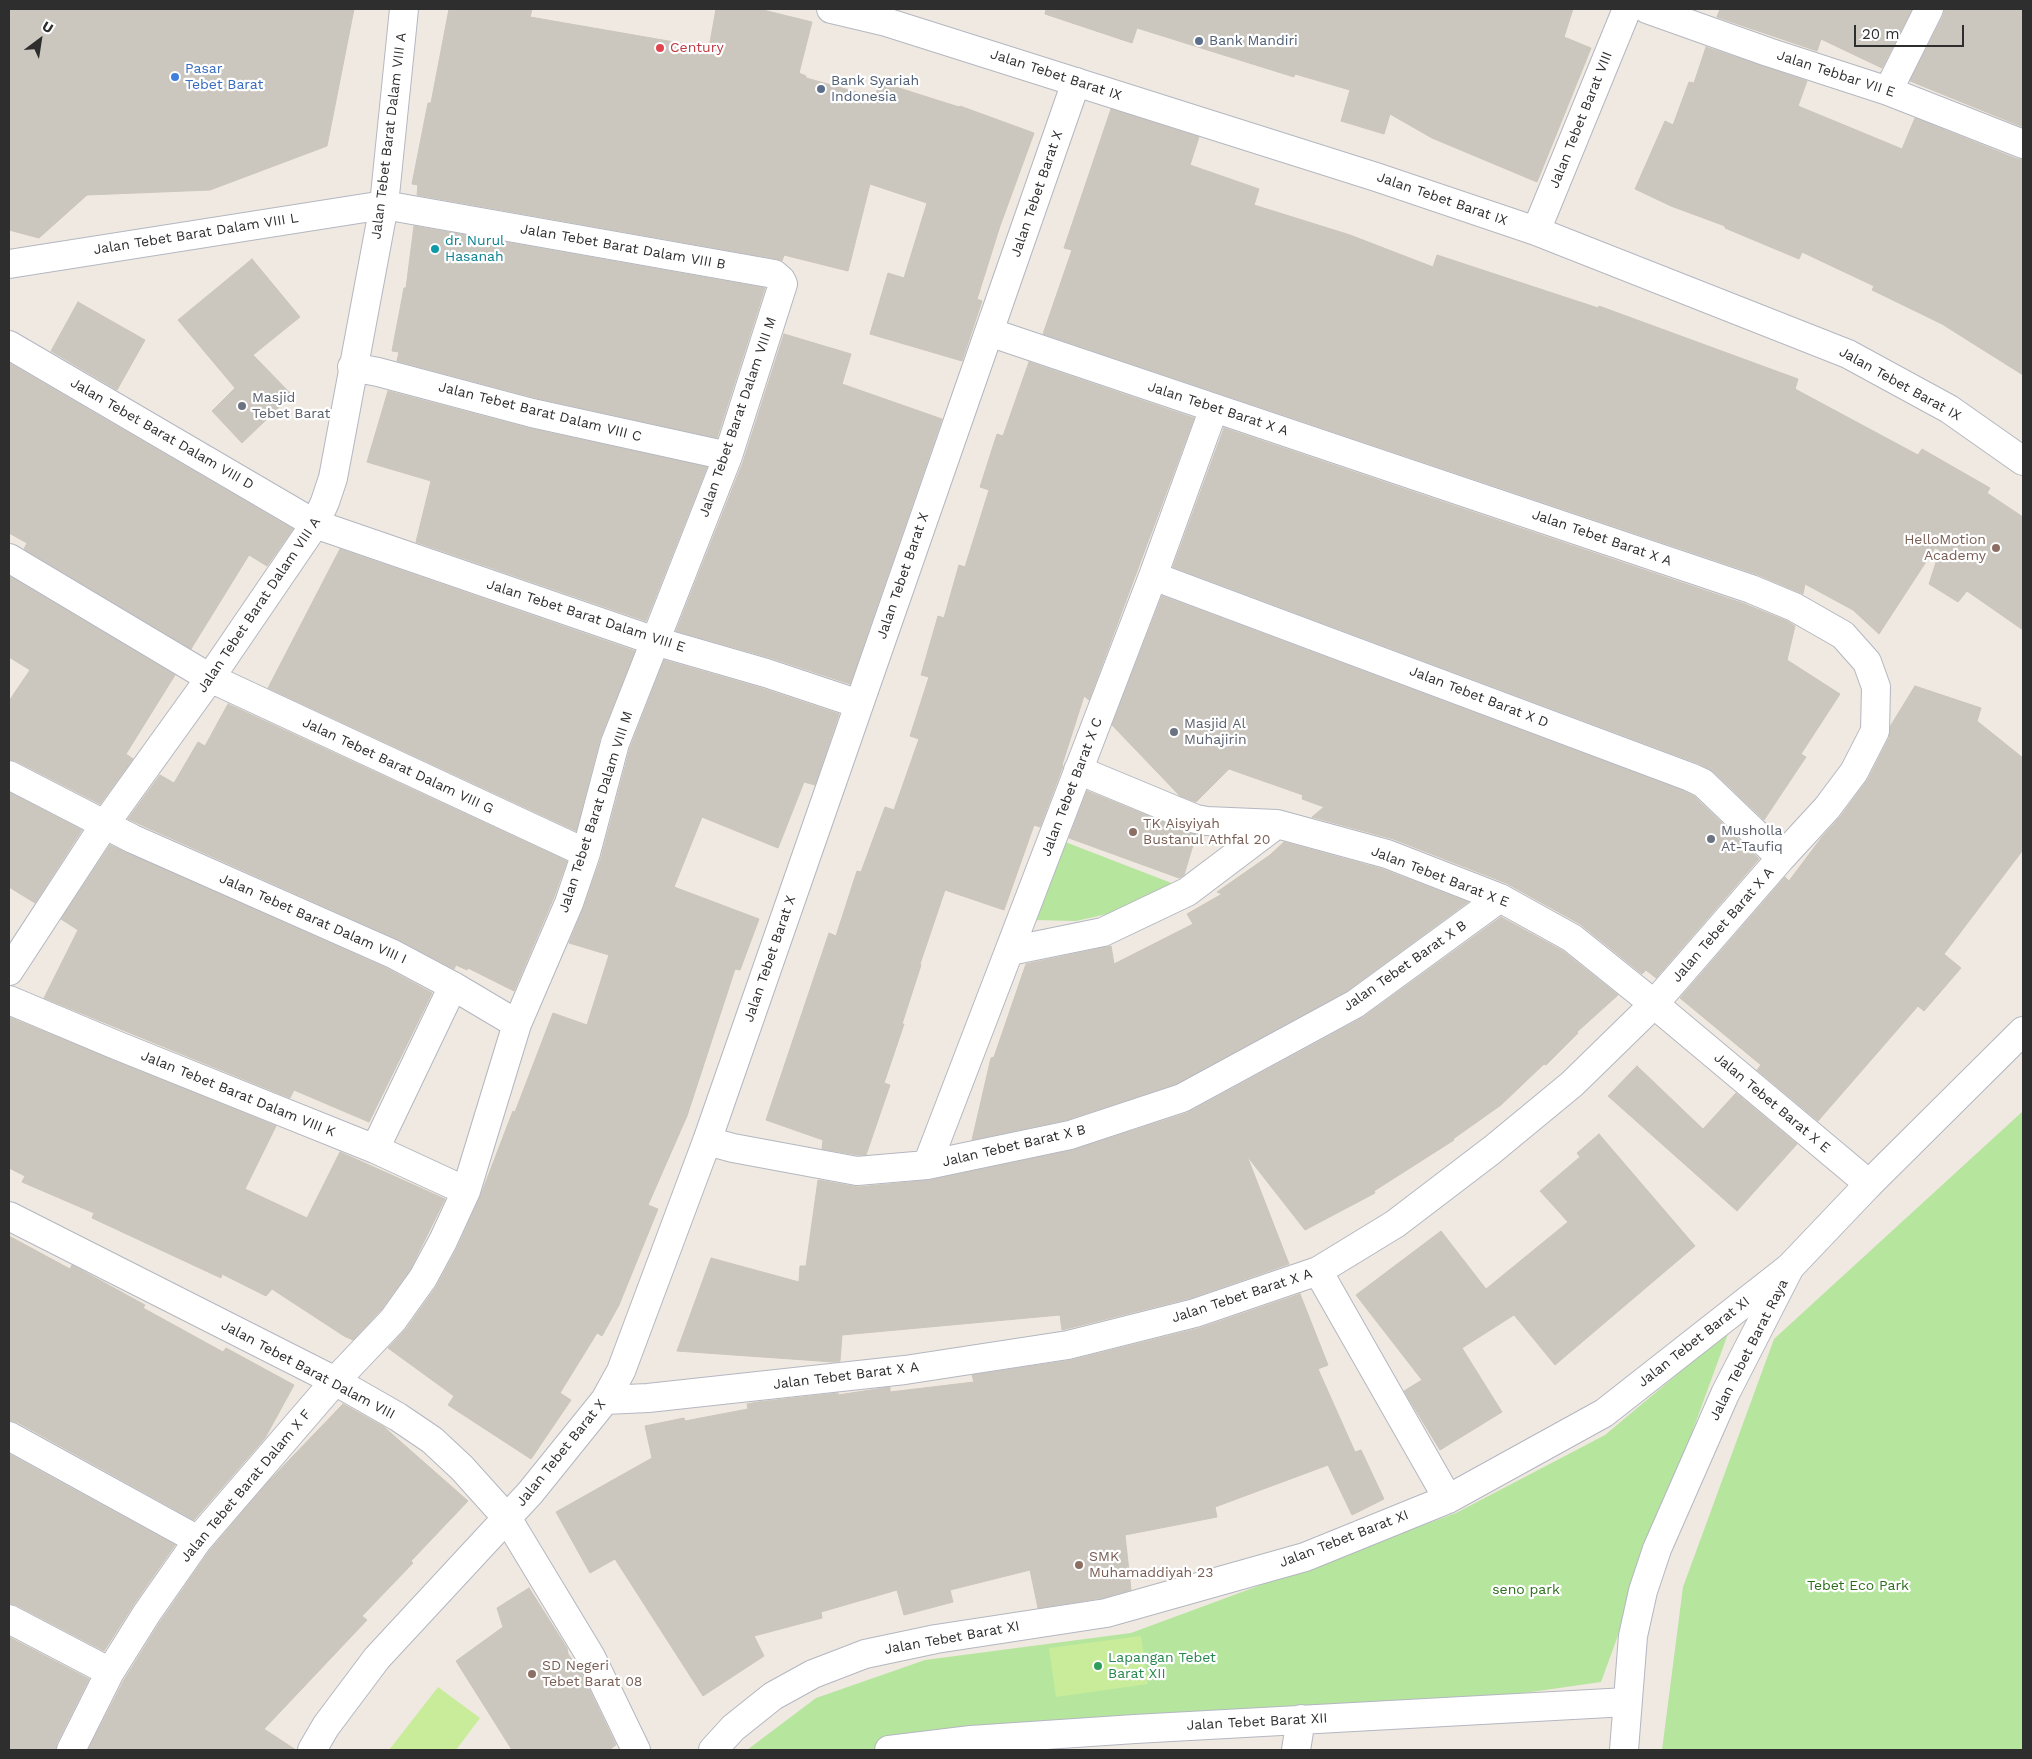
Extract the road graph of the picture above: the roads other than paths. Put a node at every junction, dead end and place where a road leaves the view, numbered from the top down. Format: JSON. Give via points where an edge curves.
{"nodes":[{"id":1,"x":404,"y":9,"type":"edge"},
{"id":2,"x":831,"y":9,"type":"edge"},
{"id":3,"x":1627,"y":9,"type":"edge"},
{"id":4,"x":1647,"y":9,"type":"edge"},
{"id":5,"x":1930,"y":9,"type":"edge"},
{"id":6,"x":1076,"y":82,"type":"junction"},
{"id":7,"x":1888,"y":91,"type":"junction"},
{"id":8,"x":2023,"y":144,"type":"edge"},
{"id":9,"x":384,"y":205,"type":"junction"},
{"id":10,"x":1536,"y":231,"type":"junction"},
{"id":11,"x":9,"y":264,"type":"edge"},
{"id":12,"x":774,"y":274,"type":"joint"},
{"id":13,"x":988,"y":332,"type":"junction"},
{"id":14,"x":9,"y":345,"type":"edge"},
{"id":15,"x":352,"y":367,"type":"junction"},
{"id":16,"x":1214,"y":408,"type":"junction"},
{"id":17,"x":728,"y":456,"type":"junction"},
{"id":18,"x":2023,"y":461,"type":"edge"},
{"id":19,"x":315,"y":524,"type":"junction"},
{"id":20,"x":9,"y":558,"type":"edge"},
{"id":21,"x":1153,"y":576,"type":"junction"},
{"id":22,"x":656,"y":641,"type":"junction"},
{"id":23,"x":210,"y":678,"type":"junction"},
{"id":24,"x":859,"y":704,"type":"junction"},
{"id":25,"x":1078,"y":770,"type":"junction"},
{"id":26,"x":9,"y":775,"type":"edge"},
{"id":27,"x":105,"y":824,"type":"junction"},
{"id":28,"x":1277,"y":824,"type":"junction"},
{"id":29,"x":586,"y":853,"type":"junction"},
{"id":30,"x":1781,"y":858,"type":"junction"},
{"id":31,"x":1500,"y":898,"type":"junction"},
{"id":32,"x":1010,"y":951,"type":"junction"},
{"id":33,"x":9,"y":971,"type":"edge"},
{"id":34,"x":453,"y":986,"type":"junction"},
{"id":35,"x":9,"y":1000,"type":"edge"},
{"id":36,"x":1654,"y":1004,"type":"junction"},
{"id":37,"x":517,"y":1024,"type":"junction"},
{"id":38,"x":2023,"y":1031,"type":"edge"},
{"id":39,"x":707,"y":1141,"type":"junction"},
{"id":40,"x":375,"y":1149,"type":"junction"},
{"id":41,"x":927,"y":1165,"type":"junction"},
{"id":42,"x":1869,"y":1184,"type":"junction"},
{"id":43,"x":466,"y":1191,"type":"junction"},
{"id":44,"x":9,"y":1216,"type":"edge"},
{"id":45,"x":1790,"y":1267,"type":"junction"},
{"id":46,"x":1318,"y":1271,"type":"junction"},
{"id":47,"x":335,"y":1381,"type":"junction"},
{"id":48,"x":605,"y":1400,"type":"junction"},
{"id":49,"x":9,"y":1436,"type":"edge"},
{"id":50,"x":1448,"y":1500,"type":"junction"},
{"id":51,"x":507,"y":1518,"type":"junction"},
{"id":52,"x":198,"y":1540,"type":"junction"},
{"id":53,"x":9,"y":1619,"type":"edge"},
{"id":54,"x":110,"y":1672,"type":"junction"},
{"id":55,"x":1627,"y":1702,"type":"junction"},
{"id":56,"x":1300,"y":1720,"type":"junction"},
{"id":57,"x":71,"y":1750,"type":"edge"},
{"id":58,"x":312,"y":1750,"type":"edge"},
{"id":59,"x":636,"y":1750,"type":"edge"},
{"id":60,"x":713,"y":1750,"type":"edge"},
{"id":61,"x":889,"y":1750,"type":"edge"},
{"id":62,"x":1296,"y":1750,"type":"edge"},
{"id":63,"x":1624,"y":1750,"type":"edge"}],
"edges":[{"from":1,"to":9,"type":"street","name":"Jalan Tebet Barat Dalam VIII A"},
{"from":2,"to":6,"type":"street","name":"Jalan Tebet Barat IX","via":[[886,22]]},
{"from":3,"to":10,"type":"street","name":"Jalan Tebet Barat VIII"},
{"from":4,"to":7,"type":"street","name":"Jalan Tebbar VII E"},
{"from":5,"to":7,"type":"street"},
{"from":6,"to":10,"type":"street","name":"Jalan Tebet Barat IX"},
{"from":6,"to":13,"type":"street","name":"Jalan Tebet Barat X"},
{"from":7,"to":8,"type":"street","name":"Jalan Tebbar VII E"},
{"from":9,"to":11,"type":"street","name":"Jalan Tebet Barat Dalam VIII L"},
{"from":9,"to":12,"type":"street","name":"Jalan Tebet Barat Dalam VIII B"},
{"from":9,"to":15,"type":"street","name":"Jalan Tebet Barat Dalam VIII A"},
{"from":10,"to":18,"type":"street","name":"Jalan Tebet Barat IX","via":[[1848,354],[1949,409]]},
{"from":12,"to":17,"type":"street","name":"Jalan Tebet Barat Dalam VIII M","via":[[781,280],[783,289]]},
{"from":13,"to":16,"type":"street","name":"Jalan Tebet Barat X A"},
{"from":13,"to":24,"type":"street","name":"Jalan Tebet Barat X"},
{"from":14,"to":19,"type":"street","name":"Jalan Tebet Barat Dalam VIII D"},
{"from":15,"to":17,"type":"street","name":"Jalan Tebet Barat Dalam VIII C","via":[[532,413]]},
{"from":15,"to":19,"type":"street","name":"Jalan Tebet Barat Dalam VIII A","via":[[333,478]]},
{"from":16,"to":21,"type":"street","name":"Jalan Tebet Barat X C"},
{"from":16,"to":30,"type":"street","name":"Jalan Tebet Barat X A","via":[[1751,589],[1794,607],[1843,635],[1867,662],[1876,687],[1875,731],[1854,772],[1827,808]]},
{"from":17,"to":22,"type":"street","name":"Jalan Tebet Barat Dalam VIII M"},
{"from":19,"to":22,"type":"street","name":"Jalan Tebet Barat Dalam VIII E"},
{"from":19,"to":23,"type":"street","name":"Jalan Tebet Barat Dalam VIII A"},
{"from":20,"to":23,"type":"street","name":"Jalan Tebet Barat Dalam VIII G"},
{"from":21,"to":25,"type":"street","name":"Jalan Tebet Barat X C"},
{"from":21,"to":30,"type":"street","name":"Jalan Tebet Barat X D","via":[[1690,777],[1703,783]]},
{"from":22,"to":24,"type":"street","name":"Jalan Tebet Barat Dalam VIII E"},
{"from":22,"to":29,"type":"street","name":"Jalan Tebet Barat Dalam VIII M","via":[[615,743]]},
{"from":23,"to":27,"type":"street","name":"Jalan Tebet Barat Dalam VIII A"},
{"from":23,"to":29,"type":"street","name":"Jalan Tebet Barat Dalam VIII G"},
{"from":24,"to":39,"type":"street","name":"Jalan Tebet Barat X"},
{"from":25,"to":28,"type":"street","name":"Jalan Tebet Barat X E","via":[[1196,819]]},
{"from":25,"to":32,"type":"street","name":"Jalan Tebet Barat X C"},
{"from":26,"to":27,"type":"street","name":"Jalan Tebet Barat Dalam VIII I"},
{"from":27,"to":33,"type":"street","name":"Jalan Tebet Barat Dalam VIII A"},
{"from":27,"to":34,"type":"street","name":"Jalan Tebet Barat Dalam VIII I","via":[[393,954]]},
{"from":28,"to":31,"type":"street","name":"Jalan Tebet Barat X E","via":[[1387,854]]},
{"from":28,"to":32,"type":"street","via":[[1187,892],[1103,932]]},
{"from":29,"to":37,"type":"street","name":"Jalan Tebet Barat Dalam VIII M","via":[[569,903]]},
{"from":30,"to":36,"type":"street","name":"Jalan Tebet Barat X A"},
{"from":31,"to":36,"type":"street","name":"Jalan Tebet Barat X E","via":[[1572,938]]},
{"from":31,"to":41,"type":"street","name":"Jalan Tebet Barat X B","via":[[1355,1004],[1182,1098],[1070,1135]]},
{"from":32,"to":41,"type":"street","name":"Jalan Tebet Barat X C"},
{"from":34,"to":37,"type":"street","name":"Jalan Tebet Barat Dalam VIII I"},
{"from":34,"to":40,"type":"street"},
{"from":35,"to":40,"type":"street","name":"Jalan Tebet Barat Dalam VIII K"},
{"from":36,"to":42,"type":"street","name":"Jalan Tebet Barat X E"},
{"from":36,"to":46,"type":"street","name":"Jalan Tebet Barat X A","via":[[1572,1084],[1492,1150],[1396,1224]]},
{"from":37,"to":43,"type":"street","name":"Jalan Tebet Barat Dalam VIII M"},
{"from":38,"to":42,"type":"street","name":"Jalan Tebet Barat Raya"},
{"from":39,"to":41,"type":"street","name":"Jalan Tebet Barat X B","via":[[857,1171]]},
{"from":39,"to":48,"type":"street","name":"Jalan Tebet Barat X","via":[[627,1354]]},
{"from":40,"to":43,"type":"street","name":"Jalan Tebet Barat Dalam VIII K"},
{"from":42,"to":45,"type":"street","name":"Jalan Tebet Barat Raya"},
{"from":43,"to":47,"type":"street","name":"Jalan Tebet Barat Dalam VIII M","via":[[423,1278],[394,1320]]},
{"from":44,"to":47,"type":"street","name":"Jalan Tebet Barat Dalam VIII"},
{"from":45,"to":50,"type":"street","name":"Jalan Tebet Barat XI","via":[[1604,1413]]},
{"from":45,"to":55,"type":"street","name":"Jalan Tebet Barat Raya","via":[[1725,1394],[1657,1549],[1633,1636]]},
{"from":46,"to":48,"type":"street","name":"Jalan Tebet Barat X A","via":[[1195,1313],[1068,1345],[905,1370]]},
{"from":46,"to":50,"type":"street"},
{"from":47,"to":51,"type":"street","name":"Jalan Tebet Barat Dalam VIII","via":[[432,1440]]},
{"from":47,"to":52,"type":"street","name":"Jalan Tebet Barat Dalam X F"},
{"from":48,"to":51,"type":"street","name":"Jalan Tebet Barat X"},
{"from":49,"to":52,"type":"street"},
{"from":50,"to":60,"type":"street","name":"Jalan Tebet Barat XI","via":[[1305,1557],[1106,1613],[936,1639],[865,1654],[813,1674],[773,1696],[733,1728]]},
{"from":51,"to":58,"type":"street","name":"Jalan Tebet Barat X","via":[[378,1658],[326,1726]]},
{"from":51,"to":59,"type":"street","name":"Jalan Tebet Barat Dalam VIII","via":[[591,1657]]},
{"from":52,"to":54,"type":"street","name":"Jalan Tebet Barat Dalam X F"},
{"from":53,"to":54,"type":"street"},
{"from":54,"to":57,"type":"street","name":"Jalan Tebet Barat Dalam X F"},
{"from":55,"to":56,"type":"street","name":"Jalan Tebet Barat XII"},
{"from":55,"to":63,"type":"street","name":"Jalan Tebet Barat Raya"},
{"from":56,"to":61,"type":"street","name":"Jalan Tebet Barat XII","via":[[971,1740]]},
{"from":56,"to":62,"type":"street"}]}
